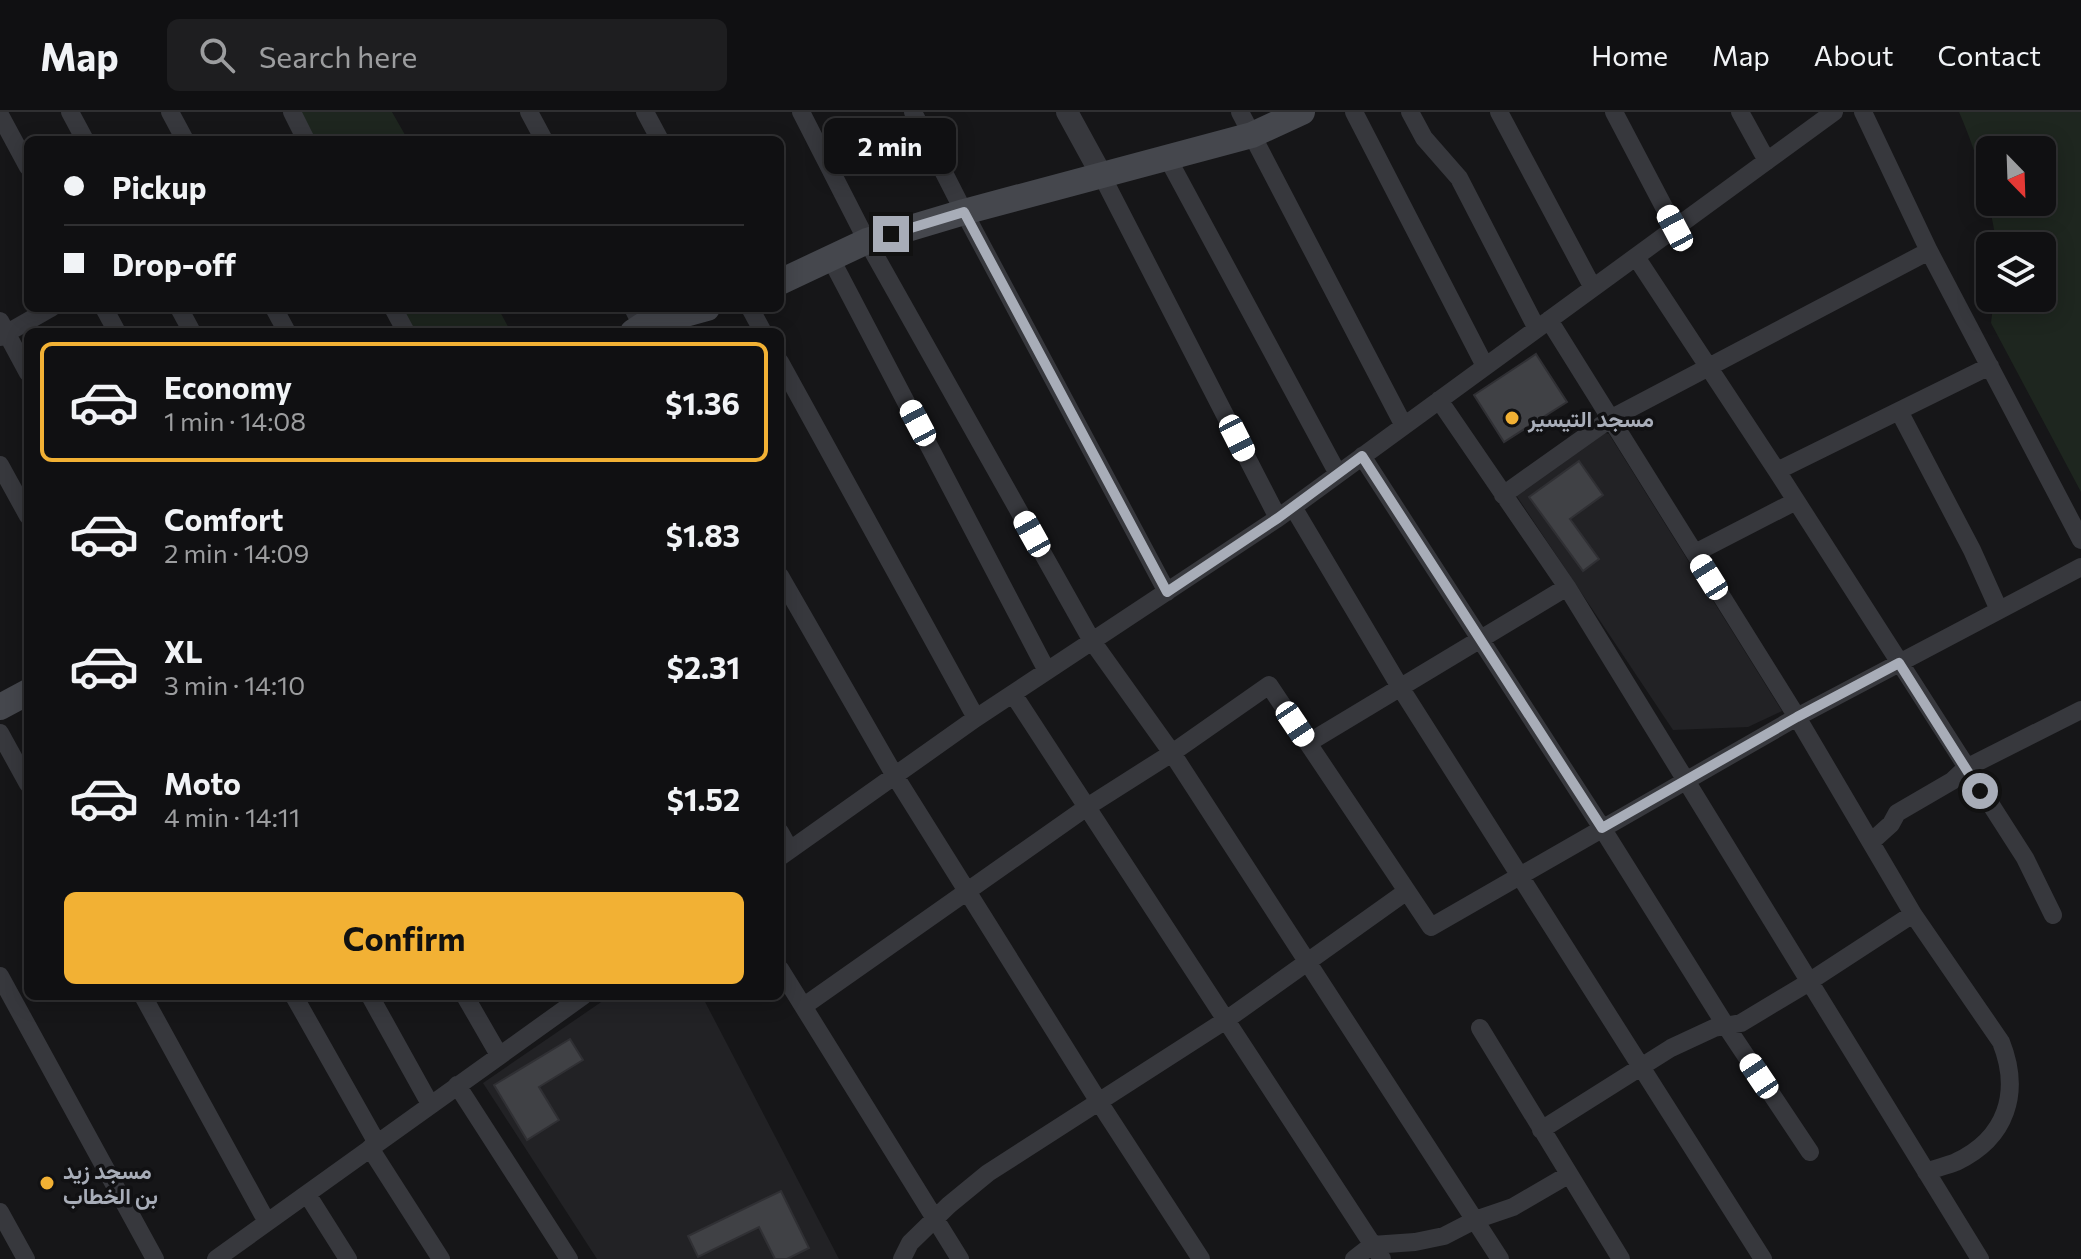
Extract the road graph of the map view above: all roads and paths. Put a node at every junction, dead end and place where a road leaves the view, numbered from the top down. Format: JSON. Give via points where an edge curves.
{"nodes":[{"id":1,"x":70,"y":112,"type":"edge"},
{"id":2,"x":170,"y":112,"type":"edge"},
{"id":3,"x":292,"y":112,"type":"edge"},
{"id":4,"x":529,"y":112,"type":"edge"},
{"id":5,"x":645,"y":112,"type":"edge"},
{"id":6,"x":801,"y":112,"type":"edge"},
{"id":7,"x":913,"y":112,"type":"edge"},
{"id":8,"x":1067,"y":112,"type":"edge"},
{"id":9,"x":1302,"y":112,"type":"edge"},
{"id":10,"x":1354,"y":112,"type":"edge"},
{"id":11,"x":1410,"y":112,"type":"edge"},
{"id":12,"x":1499,"y":112,"type":"edge"},
{"id":13,"x":1614,"y":112,"type":"edge"},
{"id":14,"x":1740,"y":112,"type":"edge"},
{"id":15,"x":1834,"y":112,"type":"edge"},
{"id":16,"x":1863,"y":112,"type":"edge"},
{"id":17,"x":0,"y":115,"type":"edge"},
{"id":18,"x":1246,"y":123,"type":"edge"},
{"id":19,"x":83,"y":136,"type":"edge"},
{"id":20,"x":183,"y":136,"type":"edge"},
{"id":21,"x":304,"y":136,"type":"edge"},
{"id":22,"x":542,"y":136,"type":"edge"},
{"id":23,"x":658,"y":136,"type":"edge"},
{"id":24,"x":1167,"y":157,"type":"junction"},
{"id":25,"x":24,"y":160,"type":"edge"},
{"id":26,"x":1767,"y":161,"type":"junction"},
{"id":27,"x":1101,"y":174,"type":"junction"},
{"id":28,"x":964,"y":212,"type":"junction"},
{"id":29,"x":1675,"y":228,"type":"junction"},
{"id":30,"x":867,"y":241,"type":"junction"},
{"id":31,"x":1929,"y":251,"type":"junction"},
{"id":32,"x":1636,"y":257,"type":"junction"},
{"id":33,"x":831,"y":259,"type":"junction"},
{"id":34,"x":784,"y":280,"type":"edge"},
{"id":35,"x":1593,"y":288,"type":"junction"},
{"id":36,"x":42,"y":312,"type":"edge"},
{"id":37,"x":700,"y":312,"type":"edge"},
{"id":38,"x":636,"y":322,"type":"edge"},
{"id":39,"x":680,"y":324,"type":"edge"},
{"id":40,"x":1543,"y":324,"type":"junction"},
{"id":41,"x":2,"y":330,"type":"edge"},
{"id":42,"x":24,"y":366,"type":"edge"},
{"id":43,"x":1485,"y":366,"type":"junction"},
{"id":44,"x":1990,"y":366,"type":"junction"},
{"id":45,"x":1709,"y":367,"type":"junction"},
{"id":46,"x":784,"y":369,"type":"edge"},
{"id":47,"x":1439,"y":400,"type":"junction"},
{"id":48,"x":1899,"y":411,"type":"junction"},
{"id":49,"x":1610,"y":419,"type":"junction"},
{"id":50,"x":1404,"y":426,"type":"junction"},
{"id":51,"x":1362,"y":456,"type":"junction"},
{"id":52,"x":0,"y":465,"type":"edge"},
{"id":53,"x":1777,"y":471,"type":"junction"},
{"id":54,"x":1338,"y":474,"type":"junction"},
{"id":55,"x":1503,"y":495,"type":"junction"},
{"id":56,"x":1796,"y":501,"type":"junction"},
{"id":57,"x":24,"y":509,"type":"edge"},
{"id":58,"x":1286,"y":512,"type":"junction"},
{"id":59,"x":2081,"y":540,"type":"edge"},
{"id":60,"x":1695,"y":553,"type":"junction"},
{"id":61,"x":2081,"y":567,"type":"edge"},
{"id":62,"x":784,"y":583,"type":"edge"},
{"id":63,"x":1567,"y":587,"type":"junction"},
{"id":64,"x":1167,"y":592,"type":"junction"},
{"id":65,"x":1999,"y":610,"type":"junction"},
{"id":66,"x":1480,"y":638,"type":"junction"},
{"id":67,"x":1092,"y":641,"type":"junction"},
{"id":68,"x":1899,"y":663,"type":"junction"},
{"id":69,"x":1047,"y":671,"type":"junction"},
{"id":70,"x":1400,"y":687,"type":"junction"},
{"id":71,"x":24,"y":694,"type":"edge"},
{"id":72,"x":1013,"y":694,"type":"junction"},
{"id":73,"x":0,"y":707,"type":"edge"},
{"id":74,"x":2081,"y":710,"type":"edge"},
{"id":75,"x":1797,"y":717,"type":"junction"},
{"id":76,"x":976,"y":718,"type":"junction"},
{"id":77,"x":0,"y":733,"type":"edge"},
{"id":78,"x":1308,"y":743,"type":"junction"},
{"id":79,"x":1172,"y":753,"type":"junction"},
{"id":80,"x":1966,"y":768,"type":"junction"},
{"id":81,"x":895,"y":776,"type":"junction"},
{"id":82,"x":24,"y":777,"type":"edge"},
{"id":83,"x":1685,"y":780,"type":"junction"},
{"id":84,"x":1087,"y":807,"type":"junction"},
{"id":85,"x":1602,"y":828,"type":"junction"},
{"id":86,"x":1871,"y":842,"type":"junction"},
{"id":87,"x":785,"y":853,"type":"edge"},
{"id":88,"x":1520,"y":876,"type":"junction"},
{"id":89,"x":1407,"y":891,"type":"junction"},
{"id":90,"x":967,"y":892,"type":"junction"},
{"id":91,"x":1913,"y":914,"type":"junction"},
{"id":92,"x":2053,"y":915,"type":"dead end"},
{"id":93,"x":1307,"y":962,"type":"junction"},
{"id":94,"x":784,"y":975,"type":"edge"},
{"id":95,"x":0,"y":976,"type":"edge"},
{"id":96,"x":1809,"y":982,"type":"junction"},
{"id":97,"x":145,"y":1000,"type":"edge"},
{"id":98,"x":296,"y":1000,"type":"edge"},
{"id":99,"x":372,"y":1000,"type":"edge"},
{"id":100,"x":467,"y":1000,"type":"edge"},
{"id":101,"x":577,"y":1000,"type":"edge"},
{"id":102,"x":804,"y":1006,"type":"junction"},
{"id":103,"x":1226,"y":1020,"type":"junction"},
{"id":104,"x":1726,"y":1026,"type":"junction"},
{"id":105,"x":1480,"y":1028,"type":"dead end"},
{"id":106,"x":499,"y":1055,"type":"junction"},
{"id":107,"x":1641,"y":1067,"type":"junction"},
{"id":108,"x":457,"y":1085,"type":"junction"},
{"id":109,"x":1099,"y":1102,"type":"junction"},
{"id":110,"x":430,"y":1104,"type":"junction"},
{"id":111,"x":1541,"y":1130,"type":"junction"},
{"id":112,"x":373,"y":1145,"type":"junction"},
{"id":113,"x":1810,"y":1152,"type":"dead end"},
{"id":114,"x":1926,"y":1172,"type":"junction"},
{"id":115,"x":1568,"y":1175,"type":"junction"},
{"id":116,"x":307,"y":1194,"type":"junction"},
{"id":117,"x":0,"y":1212,"type":"edge"},
{"id":118,"x":935,"y":1219,"type":"junction"},
{"id":119,"x":1475,"y":1220,"type":"junction"},
{"id":120,"x":267,"y":1222,"type":"junction"},
{"id":121,"x":1377,"y":1252,"type":"edge"},
{"id":122,"x":221,"y":1258,"type":"edge"},
{"id":123,"x":26,"y":1259,"type":"edge"},
{"id":124,"x":155,"y":1259,"type":"edge"},
{"id":125,"x":348,"y":1259,"type":"edge"},
{"id":126,"x":441,"y":1259,"type":"edge"},
{"id":127,"x":569,"y":1259,"type":"edge"},
{"id":128,"x":902,"y":1259,"type":"edge"},
{"id":129,"x":960,"y":1259,"type":"edge"},
{"id":130,"x":1201,"y":1259,"type":"edge"},
{"id":131,"x":1354,"y":1259,"type":"edge"},
{"id":132,"x":1500,"y":1259,"type":"edge"},
{"id":133,"x":1621,"y":1259,"type":"edge"},
{"id":134,"x":1763,"y":1259,"type":"edge"},
{"id":135,"x":1980,"y":1259,"type":"edge"}],
"edges":[{"from":1,"to":19,"type":"street"},
{"from":2,"to":20,"type":"street"},
{"from":3,"to":21,"type":"street"},
{"from":4,"to":22,"type":"street"},
{"from":5,"to":23,"type":"street"},
{"from":6,"to":30,"type":"street"},
{"from":7,"to":28,"type":"street"},
{"from":8,"to":27,"type":"street"},
{"from":9,"to":18,"type":"main road"},
{"from":10,"to":43,"type":"street"},
{"from":11,"to":40,"type":"street","via":[[1424,138],[1459,178]]},
{"from":12,"to":35,"type":"street"},
{"from":13,"to":29,"type":"street"},
{"from":14,"to":26,"type":"street"},
{"from":15,"to":26,"type":"street"},
{"from":16,"to":31,"type":"street"},
{"from":17,"to":25,"type":"street"},
{"from":18,"to":24,"type":"main road"},
{"from":18,"to":50,"type":"street"},
{"from":24,"to":27,"type":"main road"},
{"from":24,"to":54,"type":"street"},
{"from":26,"to":29,"type":"street"},
{"from":27,"to":28,"type":"main road"},
{"from":27,"to":58,"type":"street"},
{"from":28,"to":30,"type":"main road"},
{"from":28,"to":64,"type":"street"},
{"from":29,"to":32,"type":"street"},
{"from":30,"to":33,"type":"main road"},
{"from":30,"to":67,"type":"street"},
{"from":31,"to":44,"type":"street"},
{"from":31,"to":45,"type":"street"},
{"from":32,"to":35,"type":"street"},
{"from":32,"to":45,"type":"street"},
{"from":33,"to":34,"type":"main road"},
{"from":33,"to":69,"type":"street"},
{"from":35,"to":40,"type":"street"},
{"from":36,"to":41,"type":"street"},
{"from":37,"to":39,"type":"main road"},
{"from":38,"to":39,"type":"main road"},
{"from":40,"to":43,"type":"street"},
{"from":40,"to":49,"type":"street"},
{"from":41,"to":42,"type":"street"},
{"from":43,"to":47,"type":"street"},
{"from":44,"to":48,"type":"street"},
{"from":44,"to":59,"type":"street"},
{"from":45,"to":49,"type":"street"},
{"from":45,"to":53,"type":"street"},
{"from":46,"to":76,"type":"street"},
{"from":47,"to":50,"type":"street"},
{"from":47,"to":55,"type":"street"},
{"from":48,"to":53,"type":"street"},
{"from":48,"to":65,"type":"street"},
{"from":49,"to":55,"type":"street"},
{"from":49,"to":60,"type":"street"},
{"from":50,"to":51,"type":"street"},
{"from":51,"to":54,"type":"street"},
{"from":51,"to":66,"type":"street"},
{"from":52,"to":57,"type":"street"},
{"from":53,"to":56,"type":"street"},
{"from":54,"to":58,"type":"street"},
{"from":55,"to":63,"type":"street"},
{"from":56,"to":60,"type":"street"},
{"from":56,"to":68,"type":"street"},
{"from":58,"to":64,"type":"street"},
{"from":58,"to":70,"type":"street"},
{"from":60,"to":75,"type":"street"},
{"from":61,"to":65,"type":"street"},
{"from":62,"to":81,"type":"street"},
{"from":63,"to":66,"type":"street"},
{"from":63,"to":83,"type":"street"},
{"from":64,"to":67,"type":"street"},
{"from":65,"to":68,"type":"street"},
{"from":66,"to":70,"type":"street"},
{"from":66,"to":85,"type":"street"},
{"from":67,"to":69,"type":"street"},
{"from":67,"to":79,"type":"street"},
{"from":68,"to":75,"type":"street"},
{"from":68,"to":80,"type":"street"},
{"from":69,"to":72,"type":"street"},
{"from":70,"to":78,"type":"street"},
{"from":70,"to":88,"type":"street"},
{"from":71,"to":73,"type":"main road"},
{"from":72,"to":76,"type":"street"},
{"from":72,"to":84,"type":"street"},
{"from":74,"to":80,"type":"street"},
{"from":75,"to":83,"type":"street"},
{"from":75,"to":86,"type":"street"},
{"from":76,"to":81,"type":"street"},
{"from":77,"to":82,"type":"street"},
{"from":78,"to":79,"type":"street","via":[[1269,685]]},
{"from":78,"to":89,"type":"street"},
{"from":79,"to":84,"type":"street"},
{"from":79,"to":93,"type":"street"},
{"from":80,"to":86,"type":"street","via":[[1897,813]]},
{"from":80,"to":92,"type":"street","via":[[2025,858]]},
{"from":81,"to":87,"type":"street"},
{"from":81,"to":90,"type":"street"},
{"from":83,"to":85,"type":"street"},
{"from":83,"to":96,"type":"street"},
{"from":84,"to":90,"type":"street"},
{"from":84,"to":103,"type":"street"},
{"from":85,"to":88,"type":"street"},
{"from":85,"to":104,"type":"street"},
{"from":86,"to":91,"type":"street"},
{"from":88,"to":89,"type":"street","via":[[1431,927]]},
{"from":88,"to":107,"type":"street"},
{"from":89,"to":93,"type":"street"},
{"from":90,"to":102,"type":"street"},
{"from":90,"to":109,"type":"street"},
{"from":91,"to":96,"type":"street"},
{"from":91,"to":114,"type":"street","via":[[2001,1042],[2009,1061],[2011,1093],[2002,1122],[1985,1143]]},
{"from":93,"to":103,"type":"street"},
{"from":93,"to":119,"type":"street"},
{"from":94,"to":102,"type":"street"},
{"from":95,"to":124,"type":"street"},
{"from":96,"to":104,"type":"street","via":[[1741,1023]]},
{"from":96,"to":114,"type":"street"},
{"from":97,"to":120,"type":"street"},
{"from":98,"to":112,"type":"street"},
{"from":99,"to":110,"type":"street"},
{"from":100,"to":106,"type":"street"},
{"from":101,"to":106,"type":"street"},
{"from":102,"to":118,"type":"street"},
{"from":103,"to":109,"type":"street"},
{"from":103,"to":121,"type":"street"},
{"from":104,"to":107,"type":"street","via":[[1671,1048]]},
{"from":104,"to":113,"type":"street"},
{"from":105,"to":111,"type":"street"},
{"from":106,"to":108,"type":"street"},
{"from":107,"to":111,"type":"street"},
{"from":107,"to":134,"type":"street"},
{"from":108,"to":110,"type":"street"},
{"from":108,"to":127,"type":"street"},
{"from":109,"to":118,"type":"street","via":[[988,1173]]},
{"from":109,"to":130,"type":"street"},
{"from":110,"to":112,"type":"street"},
{"from":111,"to":115,"type":"street"},
{"from":112,"to":116,"type":"street"},
{"from":112,"to":126,"type":"street"},
{"from":114,"to":135,"type":"street"},
{"from":115,"to":119,"type":"street","via":[[1513,1207]]},
{"from":115,"to":133,"type":"street"},
{"from":116,"to":120,"type":"street"},
{"from":116,"to":125,"type":"street"},
{"from":117,"to":123,"type":"street"},
{"from":118,"to":128,"type":"street","via":[[910,1243]]},
{"from":118,"to":129,"type":"street"},
{"from":119,"to":121,"type":"street","via":[[1444,1236]]},
{"from":119,"to":132,"type":"street"},
{"from":120,"to":122,"type":"street"},
{"from":121,"to":131,"type":"street"}]}
